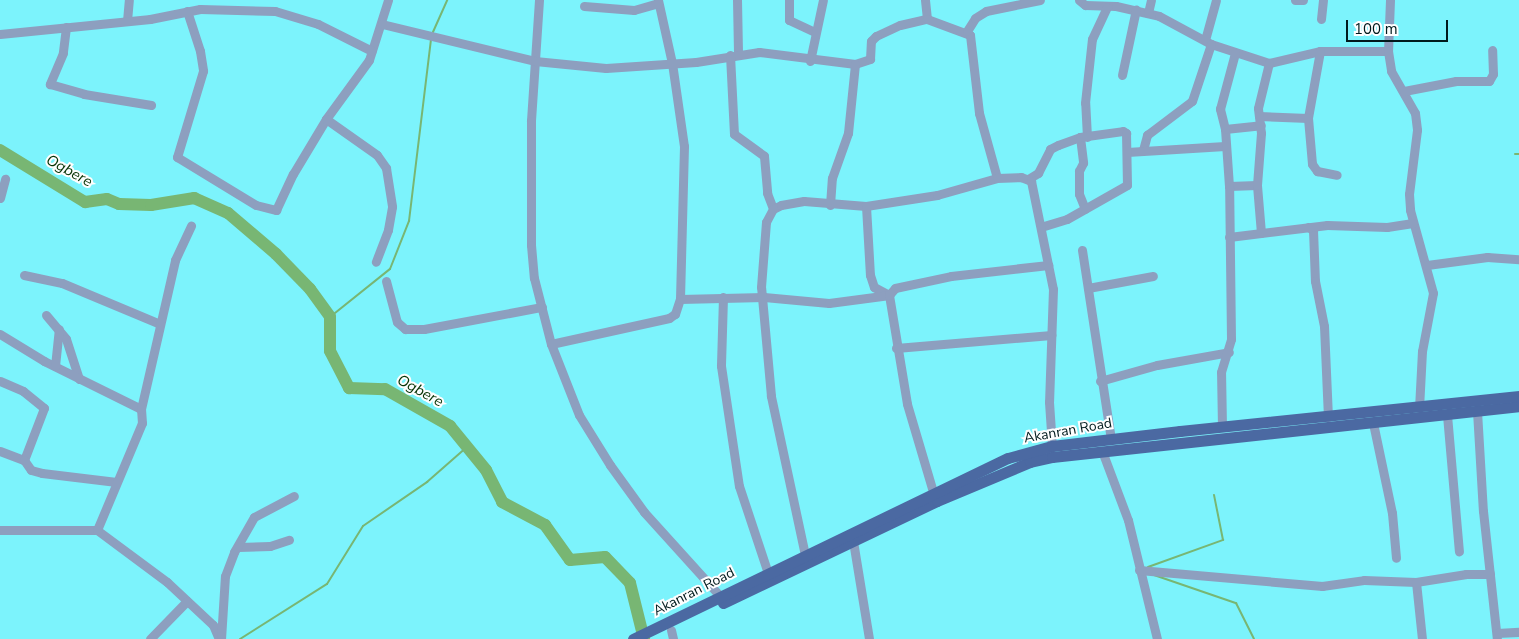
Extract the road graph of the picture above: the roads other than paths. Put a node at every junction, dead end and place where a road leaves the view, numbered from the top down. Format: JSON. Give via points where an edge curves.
{"nodes":[{"id":1,"x":129,"y":0,"type":"edge"},
{"id":2,"x":388,"y":0,"type":"edge"},
{"id":3,"x":539,"y":0,"type":"edge"},
{"id":4,"x":737,"y":0,"type":"edge"},
{"id":5,"x":789,"y":0,"type":"edge"},
{"id":6,"x":822,"y":0,"type":"edge"},
{"id":7,"x":925,"y":0,"type":"edge"},
{"id":8,"x":1079,"y":0,"type":"edge"},
{"id":9,"x":1151,"y":0,"type":"edge"},
{"id":10,"x":1216,"y":0,"type":"edge"},
{"id":11,"x":1295,"y":0,"type":"edge"},
{"id":12,"x":1303,"y":0,"type":"edge"},
{"id":13,"x":1323,"y":0,"type":"edge"},
{"id":14,"x":1390,"y":0,"type":"edge"},
{"id":15,"x":658,"y":1,"type":"edge"},
{"id":16,"x":1034,"y":1,"type":"edge"},
{"id":17,"x":200,"y":4,"type":"edge"},
{"id":18,"x":584,"y":6,"type":"dead end"},
{"id":19,"x":1107,"y":7,"type":"junction"},
{"id":20,"x":1136,"y":9,"type":"junction"},
{"id":21,"x":187,"y":12,"type":"junction"},
{"id":22,"x":1148,"y":13,"type":"junction"},
{"id":23,"x":927,"y":19,"type":"junction"},
{"id":24,"x":1321,"y":19,"type":"dead end"},
{"id":25,"x":127,"y":21,"type":"junction"},
{"id":26,"x":382,"y":24,"type":"junction"},
{"id":27,"x":66,"y":26,"type":"junction"},
{"id":28,"x":967,"y":31,"type":"junction"},
{"id":29,"x":815,"y":32,"type":"junction"},
{"id":30,"x":0,"y":34,"type":"edge"},
{"id":31,"x":1208,"y":42,"type":"junction"},
{"id":32,"x":1492,"y":50,"type":"dead end"},
{"id":33,"x":372,"y":51,"type":"junction"},
{"id":34,"x":1320,"y":51,"type":"junction"},
{"id":35,"x":1388,"y":52,"type":"junction"},
{"id":36,"x":1235,"y":53,"type":"junction"},
{"id":37,"x":734,"y":54,"type":"junction"},
{"id":38,"x":535,"y":61,"type":"junction"},
{"id":39,"x":810,"y":61,"type":"junction"},
{"id":40,"x":672,"y":63,"type":"junction"},
{"id":41,"x":1269,"y":63,"type":"junction"},
{"id":42,"x":854,"y":64,"type":"junction"},
{"id":43,"x":1122,"y":75,"type":"dead end"},
{"id":44,"x":1404,"y":91,"type":"junction"},
{"id":45,"x":151,"y":105,"type":"dead end"},
{"id":46,"x":1308,"y":118,"type":"junction"},
{"id":47,"x":326,"y":119,"type":"junction"},
{"id":48,"x":1260,"y":120,"type":"junction"},
{"id":49,"x":1225,"y":129,"type":"junction"},
{"id":50,"x":1084,"y":137,"type":"junction"},
{"id":51,"x":1225,"y":146,"type":"junction"},
{"id":52,"x":1143,"y":150,"type":"junction"},
{"id":53,"x":1127,"y":152,"type":"junction"},
{"id":54,"x":1337,"y":175,"type":"dead end"},
{"id":55,"x":997,"y":178,"type":"junction"},
{"id":56,"x":5,"y":179,"type":"dead end"},
{"id":57,"x":1028,"y":179,"type":"junction"},
{"id":58,"x":1257,"y":185,"type":"junction"},
{"id":59,"x":1229,"y":186,"type":"junction"},
{"id":60,"x":0,"y":198,"type":"edge"},
{"id":61,"x":830,"y":205,"type":"junction"},
{"id":62,"x":866,"y":206,"type":"junction"},
{"id":63,"x":773,"y":209,"type":"junction"},
{"id":64,"x":1085,"y":209,"type":"junction"},
{"id":65,"x":1413,"y":223,"type":"junction"},
{"id":66,"x":191,"y":226,"type":"dead end"},
{"id":67,"x":1041,"y":227,"type":"junction"},
{"id":68,"x":1308,"y":227,"type":"junction"},
{"id":69,"x":1261,"y":233,"type":"junction"},
{"id":70,"x":1229,"y":238,"type":"junction"},
{"id":71,"x":1082,"y":250,"type":"dead end"},
{"id":72,"x":1519,"y":259,"type":"edge"},
{"id":73,"x":376,"y":262,"type":"dead end"},
{"id":74,"x":1048,"y":265,"type":"junction"},
{"id":75,"x":1427,"y":265,"type":"junction"},
{"id":76,"x":24,"y":275,"type":"dead end"},
{"id":77,"x":1153,"y":276,"type":"dead end"},
{"id":78,"x":386,"y":281,"type":"dead end"},
{"id":79,"x":1088,"y":288,"type":"junction"},
{"id":80,"x":889,"y":295,"type":"junction"},
{"id":81,"x":722,"y":297,"type":"junction"},
{"id":82,"x":764,"y":297,"type":"junction"},
{"id":83,"x":680,"y":299,"type":"junction"},
{"id":84,"x":542,"y":307,"type":"junction"},
{"id":85,"x":46,"y":315,"type":"dead end"},
{"id":86,"x":160,"y":324,"type":"junction"},
{"id":87,"x":59,"y":329,"type":"junction"},
{"id":88,"x":0,"y":334,"type":"edge"},
{"id":89,"x":1051,"y":335,"type":"junction"},
{"id":90,"x":552,"y":344,"type":"junction"},
{"id":91,"x":896,"y":348,"type":"junction"},
{"id":92,"x":1228,"y":352,"type":"junction"},
{"id":93,"x":55,"y":366,"type":"junction"},
{"id":94,"x":79,"y":378,"type":"junction"},
{"id":95,"x":0,"y":380,"type":"edge"},
{"id":96,"x":1100,"y":381,"type":"junction"},
{"id":97,"x":1519,"y":396,"type":"edge"},
{"id":98,"x":1519,"y":406,"type":"edge"},
{"id":99,"x":1420,"y":408,"type":"junction"},
{"id":100,"x":141,"y":409,"type":"junction"},
{"id":101,"x":1477,"y":411,"type":"junction"},
{"id":102,"x":1447,"y":414,"type":"junction"},
{"id":103,"x":1328,"y":417,"type":"junction"},
{"id":104,"x":1373,"y":423,"type":"junction"},
{"id":105,"x":1222,"y":427,"type":"junction"},
{"id":106,"x":1111,"y":439,"type":"junction"},
{"id":107,"x":1134,"y":442,"type":"junction"},
{"id":108,"x":1052,"y":446,"type":"junction"},
{"id":109,"x":0,"y":451,"type":"edge"},
{"id":110,"x":1102,"y":451,"type":"junction"},
{"id":111,"x":24,"y":460,"type":"junction"},
{"id":112,"x":116,"y":482,"type":"junction"},
{"id":113,"x":933,"y":492,"type":"junction"},
{"id":114,"x":294,"y":496,"type":"dead end"},
{"id":115,"x":0,"y":530,"type":"edge"},
{"id":116,"x":97,"y":530,"type":"junction"},
{"id":117,"x":289,"y":540,"type":"dead end"},
{"id":118,"x":854,"y":541,"type":"junction"},
{"id":119,"x":238,"y":547,"type":"junction"},
{"id":120,"x":1459,"y":551,"type":"dead end"},
{"id":121,"x":805,"y":555,"type":"junction"},
{"id":122,"x":1396,"y":558,"type":"dead end"},
{"id":123,"x":1139,"y":570,"type":"junction"},
{"id":124,"x":768,"y":573,"type":"junction"},
{"id":125,"x":1490,"y":574,"type":"junction"},
{"id":126,"x":1416,"y":582,"type":"junction"},
{"id":127,"x":720,"y":596,"type":"junction"},
{"id":128,"x":187,"y":601,"type":"junction"},
{"id":129,"x":1519,"y":632,"type":"edge"},
{"id":130,"x":672,"y":634,"type":"edge"},
{"id":131,"x":647,"y":636,"type":"edge"},
{"id":132,"x":1497,"y":636,"type":"edge"},
{"id":133,"x":150,"y":639,"type":"edge"},
{"id":134,"x":220,"y":639,"type":"edge"},
{"id":135,"x":633,"y":639,"type":"edge"},
{"id":136,"x":869,"y":639,"type":"edge"},
{"id":137,"x":1157,"y":639,"type":"edge"},
{"id":138,"x":1422,"y":639,"type":"edge"}],
"edges":[{"from":1,"to":25,"type":"street"},
{"from":2,"to":26,"type":"street"},
{"from":3,"to":38,"type":"street"},
{"from":4,"to":37,"type":"street"},
{"from":5,"to":29,"type":"street","via":[[789,20]]},
{"from":6,"to":29,"type":"street"},
{"from":7,"to":23,"type":"street"},
{"from":8,"to":19,"type":"street","via":[[1085,5]]},
{"from":9,"to":22,"type":"street"},
{"from":10,"to":31,"type":"street"},
{"from":11,"to":12,"type":"street"},
{"from":13,"to":24,"type":"street"},
{"from":14,"to":35,"type":"street"},
{"from":15,"to":18,"type":"street","via":[[634,10]]},
{"from":15,"to":40,"type":"street"},
{"from":16,"to":28,"type":"street","via":[[986,11]]},
{"from":17,"to":21,"type":"street"},
{"from":17,"to":33,"type":"street","via":[[275,11],[318,24]]},
{"from":19,"to":20,"type":"street"},
{"from":19,"to":50,"type":"street","via":[[1092,39]]},
{"from":20,"to":22,"type":"street"},
{"from":20,"to":43,"type":"street"},
{"from":21,"to":25,"type":"street"},
{"from":21,"to":47,"type":"street","via":[[203,71],[178,148],[180,160],[216,178],[256,205],[276,210]]},
{"from":22,"to":31,"type":"street","via":[[1175,23]]},
{"from":23,"to":28,"type":"street"},
{"from":23,"to":42,"type":"street","via":[[900,25],[876,36],[871,40],[870,59]]},
{"from":25,"to":27,"type":"street"},
{"from":26,"to":33,"type":"street"},
{"from":26,"to":38,"type":"street"},
{"from":27,"to":30,"type":"street"},
{"from":27,"to":45,"type":"street","via":[[63,53],[50,84],[84,94]]},
{"from":28,"to":55,"type":"street","via":[[979,113]]},
{"from":29,"to":39,"type":"street"},
{"from":31,"to":36,"type":"street"},
{"from":31,"to":52,"type":"street","via":[[1192,101],[1147,135]]},
{"from":32,"to":44,"type":"street","via":[[1493,74],[1490,81],[1456,81]]},
{"from":33,"to":47,"type":"street","via":[[360,78]]},
{"from":34,"to":35,"type":"street"},
{"from":34,"to":41,"type":"street"},
{"from":34,"to":46,"type":"street"},
{"from":35,"to":44,"type":"street","via":[[1391,71]]},
{"from":36,"to":41,"type":"street"},
{"from":36,"to":49,"type":"street","via":[[1220,101]]},
{"from":37,"to":39,"type":"street","via":[[759,52]]},
{"from":37,"to":40,"type":"street"},
{"from":37,"to":63,"type":"street","via":[[734,134],[764,156],[767,193]]},
{"from":38,"to":40,"type":"street","via":[[606,68]]},
{"from":38,"to":84,"type":"street","via":[[529,181],[531,245]]},
{"from":39,"to":42,"type":"street"},
{"from":40,"to":83,"type":"street","via":[[684,146]]},
{"from":41,"to":48,"type":"street"},
{"from":42,"to":61,"type":"street","via":[[848,133],[832,178]]},
{"from":44,"to":65,"type":"street","via":[[1415,112],[1417,130],[1408,194]]},
{"from":46,"to":48,"type":"street"},
{"from":46,"to":54,"type":"street","via":[[1313,168]]},
{"from":47,"to":73,"type":"street","via":[[377,155],[386,168],[392,207],[388,230]]},
{"from":48,"to":49,"type":"street"},
{"from":48,"to":58,"type":"street"},
{"from":49,"to":51,"type":"street"},
{"from":50,"to":53,"type":"street","via":[[1124,131]]},
{"from":50,"to":57,"type":"street","via":[[1050,149],[1043,167]]},
{"from":50,"to":64,"type":"street","via":[[1079,194]]},
{"from":51,"to":52,"type":"street"},
{"from":51,"to":59,"type":"street"},
{"from":52,"to":53,"type":"street"},
{"from":53,"to":64,"type":"street","via":[[1127,184]]},
{"from":55,"to":57,"type":"street"},
{"from":55,"to":62,"type":"street","via":[[937,195]]},
{"from":56,"to":60,"type":"street"},
{"from":57,"to":67,"type":"street","via":[[1034,191]]},
{"from":58,"to":59,"type":"street"},
{"from":58,"to":69,"type":"street"},
{"from":59,"to":70,"type":"street"},
{"from":61,"to":62,"type":"street"},
{"from":61,"to":63,"type":"street","via":[[789,201]]},
{"from":62,"to":80,"type":"street","via":[[870,275],[874,286]]},
{"from":63,"to":82,"type":"street","via":[[766,222],[761,260]]},
{"from":64,"to":67,"type":"street"},
{"from":65,"to":68,"type":"street","via":[[1386,227]]},
{"from":65,"to":75,"type":"street"},
{"from":66,"to":86,"type":"street","via":[[175,260]]},
{"from":67,"to":74,"type":"street"},
{"from":68,"to":69,"type":"street"},
{"from":68,"to":103,"type":"street","via":[[1313,230],[1315,281],[1324,326]]},
{"from":69,"to":70,"type":"street"},
{"from":70,"to":92,"type":"street"},
{"from":71,"to":79,"type":"street"},
{"from":72,"to":75,"type":"street","via":[[1487,257]]},
{"from":74,"to":80,"type":"street","via":[[952,276],[895,288]]},
{"from":74,"to":89,"type":"street","via":[[1053,289]]},
{"from":75,"to":99,"type":"street","via":[[1433,308],[1422,351]]},
{"from":76,"to":86,"type":"street","via":[[62,283]]},
{"from":77,"to":79,"type":"street"},
{"from":78,"to":84,"type":"street","via":[[397,322],[405,329],[424,329]]},
{"from":79,"to":96,"type":"street"},
{"from":80,"to":82,"type":"street","via":[[830,302]]},
{"from":80,"to":91,"type":"street"},
{"from":81,"to":82,"type":"street"},
{"from":81,"to":83,"type":"street"},
{"from":81,"to":124,"type":"street","via":[[721,366],[738,476]]},
{"from":82,"to":121,"type":"street","via":[[771,396]]},
{"from":83,"to":90,"type":"street","via":[[676,314],[669,318]]},
{"from":84,"to":90,"type":"street"},
{"from":85,"to":87,"type":"street"},
{"from":86,"to":100,"type":"street"},
{"from":87,"to":93,"type":"street"},
{"from":87,"to":94,"type":"street","via":[[74,354]]},
{"from":88,"to":93,"type":"street"},
{"from":89,"to":91,"type":"street"},
{"from":89,"to":108,"type":"street"},
{"from":90,"to":127,"type":"street","via":[[579,415],[610,465],[650,520]]},
{"from":91,"to":113,"type":"street","via":[[907,404]]},
{"from":92,"to":96,"type":"street","via":[[1157,365]]},
{"from":92,"to":105,"type":"street","via":[[1221,372]]},
{"from":93,"to":94,"type":"street"},
{"from":94,"to":100,"type":"street"},
{"from":95,"to":111,"type":"street","via":[[23,391],[44,408]]},
{"from":96,"to":106,"type":"street","via":[[1111,424]]},
{"from":97,"to":99,"type":"main road","name":"Akanran Road"},
{"from":98,"to":101,"type":"main road","name":"Akanran Road"},
{"from":99,"to":103,"type":"main road","name":"Akanran Road"},
{"from":100,"to":112,"type":"street","via":[[142,423]]},
{"from":101,"to":102,"type":"main road","name":"Akanran Road"},
{"from":101,"to":125,"type":"street"},
{"from":102,"to":104,"type":"main road","name":"Akanran Road"},
{"from":102,"to":120,"type":"street"},
{"from":103,"to":105,"type":"main road","name":"Akanran Road"},
{"from":104,"to":107,"type":"main road","name":"Akanran Road"},
{"from":104,"to":122,"type":"street","via":[[1392,513]]},
{"from":105,"to":107,"type":"main road","name":"Akanran Road"},
{"from":106,"to":107,"type":"main road","name":"Akanran Road"},
{"from":106,"to":108,"type":"main road","name":"Akanran Road"},
{"from":107,"to":110,"type":"main road","name":"Akanran Road"},
{"from":108,"to":113,"type":"main road","name":"Akanran Road","via":[[1008,458]]},
{"from":109,"to":111,"type":"street"},
{"from":110,"to":118,"type":"main road","name":"Akanran Road","via":[[1052,457],[1006,470]]},
{"from":110,"to":123,"type":"street","via":[[1128,520]]},
{"from":111,"to":112,"type":"street","via":[[31,470],[42,473]]},
{"from":112,"to":116,"type":"street"},
{"from":113,"to":121,"type":"main road","name":"Akanran Road"},
{"from":114,"to":119,"type":"street","via":[[254,517]]},
{"from":115,"to":116,"type":"street"},
{"from":116,"to":128,"type":"street"},
{"from":117,"to":119,"type":"street","via":[[270,546]]},
{"from":118,"to":130,"type":"main road","name":"Akanran Road"},
{"from":118,"to":136,"type":"street"},
{"from":119,"to":134,"type":"street","via":[[224,576]]},
{"from":121,"to":124,"type":"main road","name":"Akanran Road"},
{"from":123,"to":126,"type":"street","via":[[1322,586],[1364,580]]},
{"from":123,"to":137,"type":"street"},
{"from":124,"to":127,"type":"main road","name":"Akanran Road"},
{"from":125,"to":126,"type":"street","via":[[1466,574]]},
{"from":125,"to":132,"type":"street"},
{"from":126,"to":138,"type":"street"},
{"from":127,"to":131,"type":"main road","name":"Akanran Road"},
{"from":128,"to":133,"type":"street"},
{"from":128,"to":134,"type":"street","via":[[213,626]]},
{"from":129,"to":132,"type":"street"},
{"from":130,"to":131,"type":"main road","name":"Akanran Road"},
{"from":131,"to":135,"type":"main road","name":"Akanran Road"}]}
